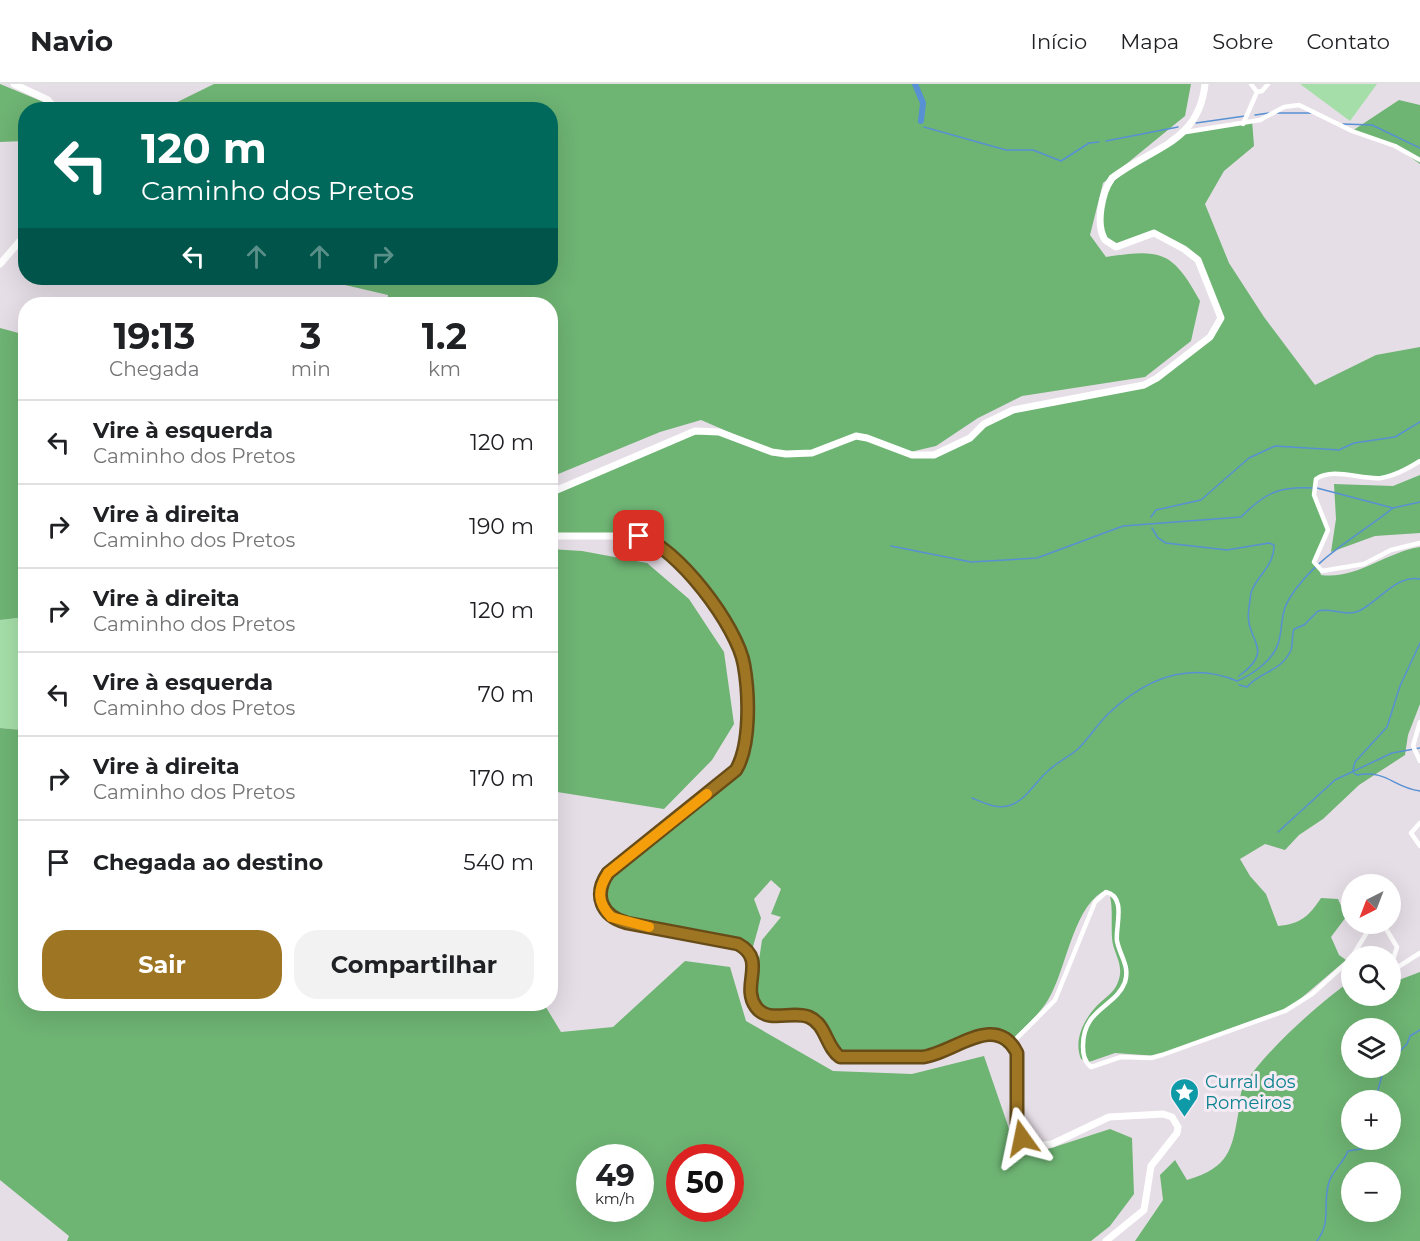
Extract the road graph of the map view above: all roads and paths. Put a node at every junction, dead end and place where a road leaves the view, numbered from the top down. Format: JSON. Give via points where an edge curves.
{"nodes":[{"id":1,"x":14,"y":84,"type":"edge"},
{"id":2,"x":1205,"y":84,"type":"edge"},
{"id":3,"x":1251,"y":84,"type":"edge"},
{"id":4,"x":1268,"y":84,"type":"edge"},
{"id":5,"x":1257,"y":92,"type":"junction"},
{"id":6,"x":50,"y":102,"type":"edge"},
{"id":7,"x":1243,"y":124,"type":"junction"},
{"id":8,"x":1186,"y":132,"type":"junction"},
{"id":9,"x":1420,"y":160,"type":"edge"},
{"id":10,"x":18,"y":243,"type":"edge"},
{"id":11,"x":0,"y":264,"type":"edge"},
{"id":12,"x":1420,"y":461,"type":"edge"},
{"id":13,"x":558,"y":490,"type":"edge"},
{"id":14,"x":558,"y":536,"type":"edge"},
{"id":15,"x":1420,"y":543,"type":"edge"},
{"id":16,"x":1420,"y":722,"type":"edge"},
{"id":17,"x":1420,"y":761,"type":"edge"},
{"id":18,"x":1420,"y":823,"type":"edge"},
{"id":19,"x":1420,"y":846,"type":"edge"},
{"id":20,"x":1389,"y":934,"type":"edge"},
{"id":21,"x":1420,"y":952,"type":"edge"},
{"id":22,"x":1341,"y":967,"type":"edge"},
{"id":23,"x":1012,"y":1043,"type":"junction"},
{"id":24,"x":1106,"y":1241,"type":"edge"}],
"edges":[{"from":1,"to":6,"type":"main road"},
{"from":2,"to":8,"type":"main road","via":[[1199,113]]},
{"from":3,"to":5,"type":"street"},
{"from":4,"to":5,"type":"street"},
{"from":5,"to":7,"type":"street"},
{"from":7,"to":8,"type":"street"},
{"from":7,"to":9,"type":"street","via":[[1299,105]]},
{"from":8,"to":13,"type":"main road","via":[[1112,178],[1103,198],[1100,228],[1105,240],[1116,247],[1154,233],[1184,249],[1203,268],[1219,310],[1221,318],[1216,331],[1157,378],[1128,389],[1013,410],[984,424],[970,438],[934,455],[912,455],[856,436],[812,453],[786,454],[719,432],[695,431]]},
{"from":10,"to":11,"type":"main road"},
{"from":12,"to":15,"type":"street","via":[[1382,478],[1323,475],[1314,483],[1314,495],[1328,530],[1315,555],[1315,566],[1322,571],[1364,564],[1391,550]]},
{"from":14,"to":23,"type":"main road","via":[[639,536],[656,541],[710,598],[744,664],[746,741],[742,760],[722,782],[608,873],[599,889],[600,900],[611,917],[746,948],[753,959],[751,992],[756,1008],[766,1015],[812,1018],[840,1057],[934,1056],[990,1033]]},
{"from":16,"to":17,"type":"street","via":[[1413,746]]},
{"from":18,"to":19,"type":"street","via":[[1411,833]]},
{"from":20,"to":21,"type":"street","via":[[1397,947],[1394,966]]},
{"from":22,"to":23,"type":"street","via":[[1312,994],[1285,1011],[1162,1055],[1121,1057],[1091,1067],[1085,1060],[1083,1034],[1099,1008],[1120,990],[1127,972],[1117,940],[1117,900],[1106,892],[1095,902],[1055,1000]]},
{"from":23,"to":24,"type":"main road","via":[[1018,1064],[1018,1131],[1034,1146],[1052,1144],[1109,1117],[1167,1114],[1176,1121],[1177,1133],[1148,1171],[1144,1210]]}]}
